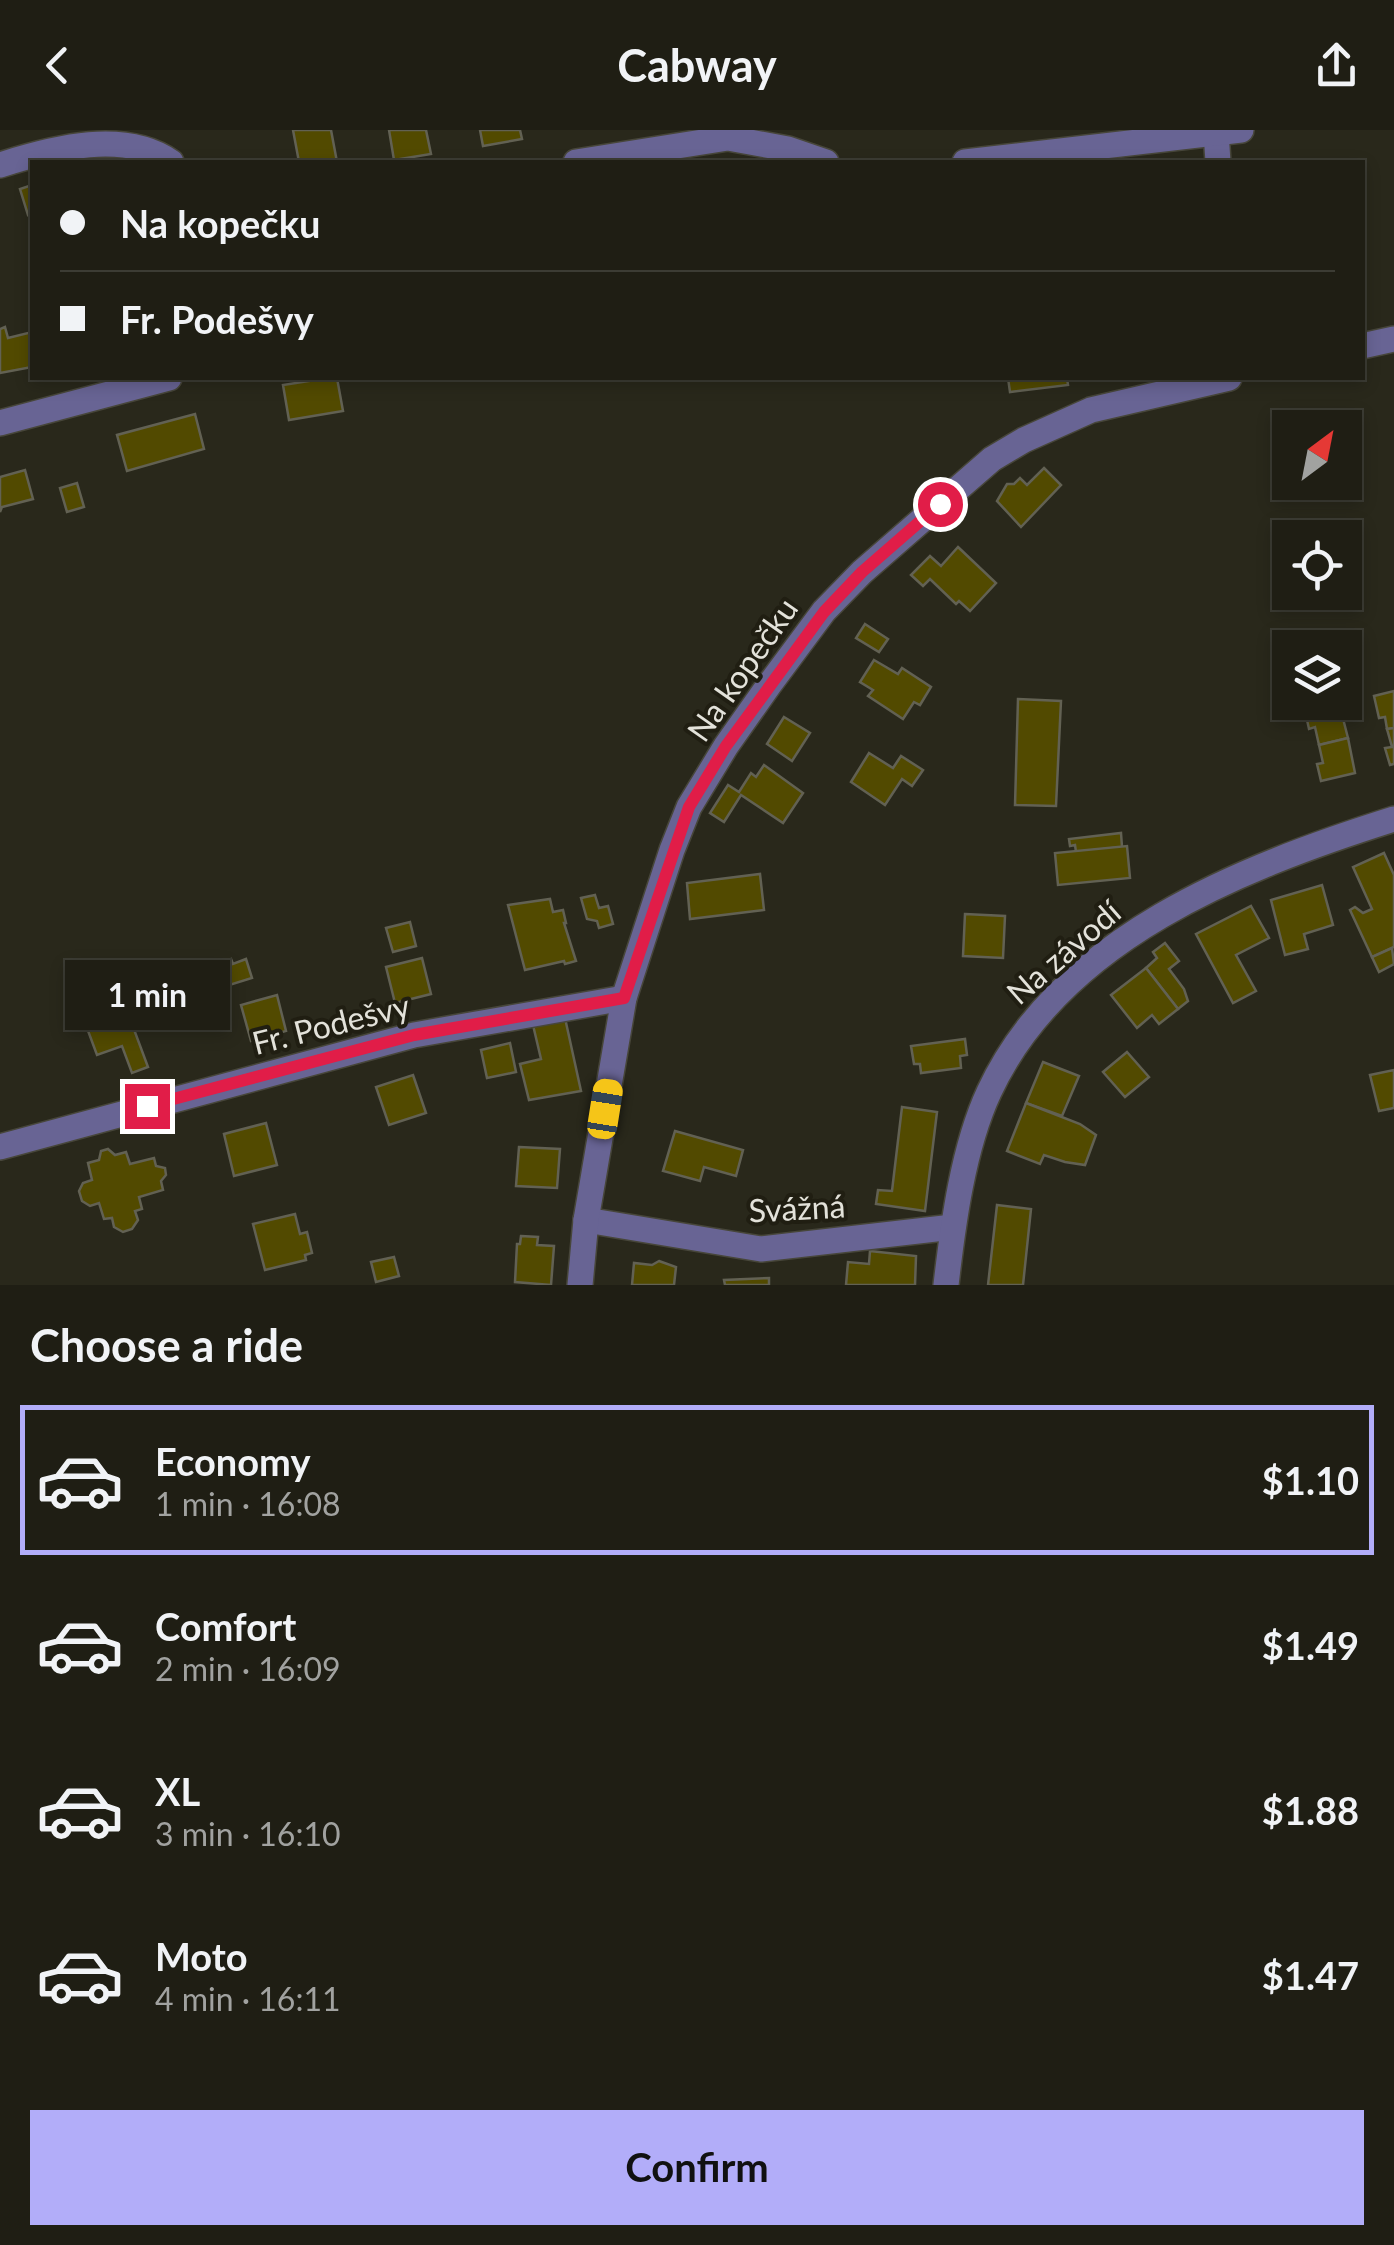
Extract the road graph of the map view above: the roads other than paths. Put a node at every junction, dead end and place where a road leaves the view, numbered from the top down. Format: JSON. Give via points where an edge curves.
{"nodes":[{"id":1,"x":1228,"y":131,"type":"edge"},
{"id":2,"x":169,"y":160,"type":"edge"},
{"id":3,"x":589,"y":160,"type":"edge"},
{"id":4,"x":820,"y":160,"type":"edge"},
{"id":5,"x":982,"y":160,"type":"edge"},
{"id":6,"x":1219,"y":160,"type":"edge"},
{"id":7,"x":0,"y":165,"type":"edge"},
{"id":8,"x":1394,"y":339,"type":"edge"},
{"id":9,"x":1365,"y":345,"type":"edge"},
{"id":10,"x":161,"y":380,"type":"edge"},
{"id":11,"x":1220,"y":380,"type":"edge"},
{"id":12,"x":0,"y":423,"type":"edge"},
{"id":13,"x":1394,"y":819,"type":"edge"},
{"id":14,"x":624,"y":998,"type":"junction"},
{"id":15,"x":0,"y":1147,"type":"edge"},
{"id":16,"x":586,"y":1220,"type":"junction"},
{"id":17,"x":953,"y":1227,"type":"junction"},
{"id":18,"x":580,"y":1285,"type":"edge"},
{"id":19,"x":946,"y":1285,"type":"edge"}],
"edges":[{"from":1,"to":5,"type":"street"},
{"from":1,"to":6,"type":"street"},
{"from":2,"to":7,"type":"street","via":[[150,143],[122,133]]},
{"from":3,"to":4,"type":"street","via":[[728,138]]},
{"from":8,"to":9,"type":"street"},
{"from":10,"to":12,"type":"street"},
{"from":11,"to":14,"type":"street","name":"Na kopečku","via":[[1091,410],[1024,440],[992,459],[862,572],[769,685],[689,807]]},
{"from":13,"to":17,"type":"street","name":"Na závodí","via":[[1239,876],[1142,924],[1060,992],[1022,1033],[989,1092]]},
{"from":14,"to":15,"type":"street","name":"Fr. Podešvy","via":[[414,1035]]},
{"from":14,"to":16,"type":"street","name":"Na kopečku"},
{"from":16,"to":17,"type":"street","name":"Svážná","via":[[761,1249]]},
{"from":16,"to":18,"type":"street","name":"Na kopečku"},
{"from":17,"to":19,"type":"street","name":"Na závodí"}]}
